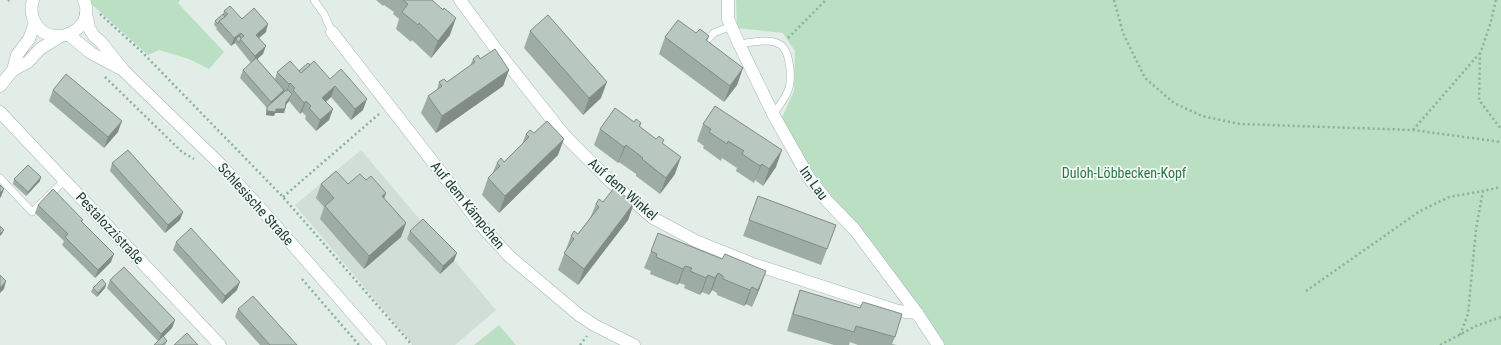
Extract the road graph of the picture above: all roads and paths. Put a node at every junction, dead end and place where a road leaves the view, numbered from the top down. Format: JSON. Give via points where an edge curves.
{"nodes":[{"id":1,"x":84,"y":0,"type":"edge"},
{"id":2,"x":314,"y":0,"type":"edge"},
{"id":3,"x":460,"y":0,"type":"edge"},
{"id":4,"x":728,"y":0,"type":"edge"},
{"id":5,"x":826,"y":0,"type":"edge"},
{"id":6,"x":1114,"y":0,"type":"edge"},
{"id":7,"x":1496,"y":0,"type":"edge"},
{"id":8,"x":32,"y":1,"type":"edge"},
{"id":9,"x":91,"y":11,"type":"junction"},
{"id":10,"x":35,"y":23,"type":"junction"},
{"id":11,"x":731,"y":26,"type":"junction"},
{"id":12,"x":332,"y":32,"type":"joint"},
{"id":13,"x":64,"y":36,"type":"junction"},
{"id":14,"x":738,"y":44,"type":"junction"},
{"id":15,"x":702,"y":45,"type":"edge"},
{"id":16,"x":781,"y":45,"type":"junction"},
{"id":17,"x":1480,"y":54,"type":"junction"},
{"id":18,"x":13,"y":70,"type":"junction"},
{"id":19,"x":124,"y":70,"type":"junction"},
{"id":20,"x":103,"y":75,"type":"dead end"},
{"id":21,"x":0,"y":86,"type":"edge"},
{"id":22,"x":389,"y":105,"type":"junction"},
{"id":23,"x":0,"y":112,"type":"edge"},
{"id":24,"x":773,"y":114,"type":"junction"},
{"id":25,"x":1501,"y":129,"type":"edge"},
{"id":26,"x":1413,"y":130,"type":"junction"},
{"id":27,"x":1501,"y":142,"type":"edge"},
{"id":28,"x":200,"y":162,"type":"dead end"},
{"id":29,"x":0,"y":178,"type":"edge"},
{"id":30,"x":65,"y":180,"type":"junction"},
{"id":31,"x":1501,"y":187,"type":"edge"},
{"id":32,"x":1483,"y":191,"type":"junction"},
{"id":33,"x":283,"y":197,"type":"junction"},
{"id":34,"x":297,"y":273,"type":"dead end"},
{"id":35,"x":1306,"y":291,"type":"dead end"},
{"id":36,"x":918,"y":313,"type":"junction"},
{"id":37,"x":1501,"y":317,"type":"edge"},
{"id":38,"x":1460,"y":335,"type":"junction"},
{"id":39,"x":220,"y":345,"type":"edge"},
{"id":40,"x":359,"y":345,"type":"edge"},
{"id":41,"x":380,"y":345,"type":"edge"},
{"id":42,"x":412,"y":345,"type":"edge"},
{"id":43,"x":634,"y":345,"type":"edge"},
{"id":44,"x":938,"y":345,"type":"edge"},
{"id":45,"x":1440,"y":345,"type":"edge"}],
"edges":[{"from":1,"to":9,"type":"street","name":"Schlesische Straße"},
{"from":2,"to":12,"type":"lane"},
{"from":3,"to":36,"type":"street","name":"Auf dem Winkel","via":[[564,136],[653,218],[696,241],[753,264],[898,311]]},
{"from":4,"to":11,"type":"street","name":"Im Lau","via":[[728,19]]},
{"from":5,"to":16,"type":"path"},
{"from":6,"to":26,"type":"path","via":[[1123,33],[1145,78],[1174,103],[1202,116],[1240,124]]},
{"from":7,"to":17,"type":"path"},
{"from":8,"to":10,"type":"street","via":[[31,13]]},
{"from":9,"to":13,"type":"street","via":[[77,30]]},
{"from":9,"to":19,"type":"street","name":"Schlesische Straße","via":[[89,28]]},
{"from":9,"to":33,"type":"path","via":[[140,50]]},
{"from":10,"to":13,"type":"street","name":"Schlesische Straße","via":[[50,35]]},
{"from":10,"to":18,"type":"street"},
{"from":11,"to":14,"type":"street","name":"Im Lau"},
{"from":11,"to":15,"type":"lane","via":[[714,33]]},
{"from":12,"to":22,"type":"street","name":"Auf dem Kämpchen"},
{"from":13,"to":18,"type":"street","via":[[40,49],[28,62]]},
{"from":13,"to":19,"type":"street","name":"Schlesische Straße"},
{"from":14,"to":16,"type":"lane","via":[[769,41]]},
{"from":14,"to":24,"type":"street","name":"Im Lau"},
{"from":16,"to":24,"type":"lane","via":[[790,58],[789,87],[784,100]]},
{"from":17,"to":25,"type":"path","via":[[1479,100]]},
{"from":17,"to":26,"type":"path"},
{"from":18,"to":21,"type":"street"},
{"from":19,"to":41,"type":"street","name":"Schlesische Straße","via":[[221,164]]},
{"from":20,"to":28,"type":"path","via":[[182,152]]},
{"from":22,"to":33,"type":"path"},
{"from":22,"to":43,"type":"street","name":"Auf dem Kämpchen","via":[[478,222],[509,256],[578,315]]},
{"from":23,"to":30,"type":"street","name":"Pestalozzistraße"},
{"from":24,"to":36,"type":"street","name":"Im Lau","via":[[809,178],[855,230]]},
{"from":26,"to":27,"type":"path"},
{"from":29,"to":30,"type":"lane","via":[[32,212]]},
{"from":30,"to":39,"type":"street","name":"Pestalozzistraße"},
{"from":31,"to":32,"type":"path"},
{"from":32,"to":35,"type":"path","via":[[1449,197],[1420,211]]},
{"from":32,"to":38,"type":"path","via":[[1476,229],[1468,314]]},
{"from":33,"to":42,"type":"path"},
{"from":34,"to":40,"type":"path"},
{"from":36,"to":44,"type":"street","name":"Im Lau"},
{"from":37,"to":38,"type":"path"},
{"from":38,"to":45,"type":"path"}]}
